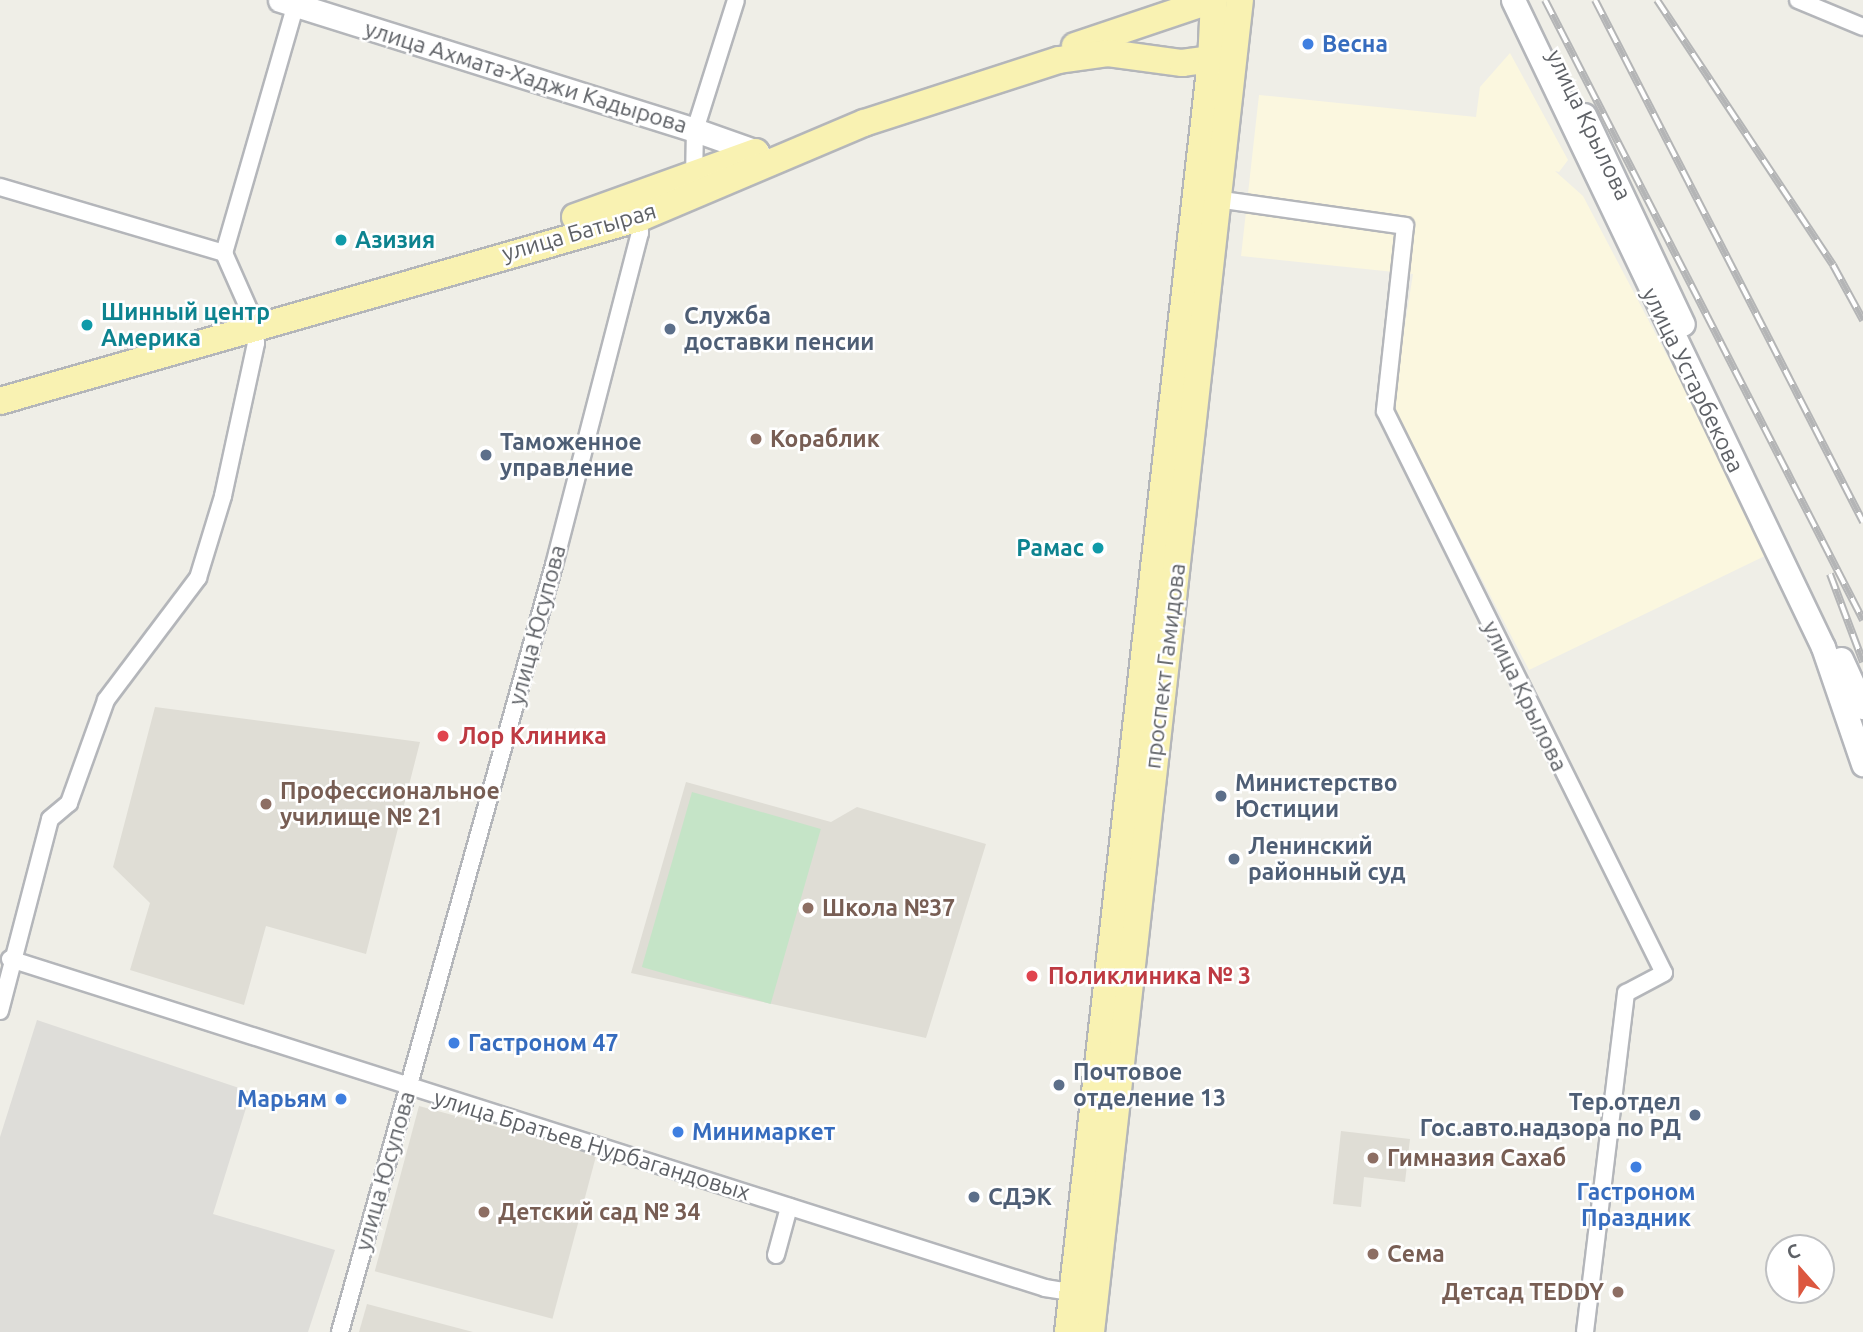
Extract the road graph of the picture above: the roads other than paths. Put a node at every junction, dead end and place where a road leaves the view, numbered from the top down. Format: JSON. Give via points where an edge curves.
{"nodes":[{"id":1,"x":736,"y":0,"type":"edge"},
{"id":2,"x":1513,"y":0,"type":"edge"},
{"id":3,"x":1528,"y":0,"type":"edge"},
{"id":4,"x":1798,"y":0,"type":"edge"},
{"id":5,"x":1224,"y":1,"type":"edge"},
{"id":6,"x":291,"y":2,"type":"edge"},
{"id":7,"x":1863,"y":27,"type":"edge"},
{"id":8,"x":1222,"y":58,"type":"junction"},
{"id":9,"x":695,"y":130,"type":"junction"},
{"id":10,"x":760,"y":159,"type":"junction"},
{"id":11,"x":695,"y":182,"type":"junction"},
{"id":12,"x":0,"y":187,"type":"edge"},
{"id":13,"x":1216,"y":200,"type":"junction"},
{"id":14,"x":639,"y":208,"type":"junction"},
{"id":15,"x":224,"y":253,"type":"junction"},
{"id":16,"x":253,"y":322,"type":"junction"},
{"id":17,"x":1192,"y":335,"type":"junction"},
{"id":18,"x":0,"y":387,"type":"edge"},
{"id":19,"x":0,"y":401,"type":"edge"},
{"id":20,"x":1863,"y":707,"type":"edge"},
{"id":21,"x":1863,"y":764,"type":"edge"},
{"id":22,"x":10,"y":959,"type":"junction"},
{"id":23,"x":0,"y":1011,"type":"edge"},
{"id":24,"x":409,"y":1088,"type":"junction"},
{"id":25,"x":789,"y":1207,"type":"junction"},
{"id":26,"x":776,"y":1255,"type":"dead end"},
{"id":27,"x":1083,"y":1286,"type":"junction"},
{"id":28,"x":340,"y":1332,"type":"edge"},
{"id":29,"x":1068,"y":1332,"type":"edge"},
{"id":30,"x":1091,"y":1332,"type":"edge"},
{"id":31,"x":1585,"y":1332,"type":"edge"}],
"edges":[{"from":1,"to":9,"type":"street"},
{"from":2,"to":21,"type":"main road","name":"улица Устарбекова","via":[[1823,647]]},
{"from":3,"to":20,"type":"main road","name":"улица Крылова"},
{"from":4,"to":7,"type":"street"},
{"from":5,"to":8,"type":"main road","name":"проспект Гамидова"},
{"from":5,"to":10,"type":"main road","name":"улица Батырая","via":[[1102,36],[794,140]]},
{"from":6,"to":9,"type":"main road","name":"улица Ахмата-Хаджи Кадырова"},
{"from":6,"to":15,"type":"street"},
{"from":8,"to":10,"type":"main road","name":"улица Батырая","via":[[1182,63],[1108,53],[1059,60]]},
{"from":8,"to":13,"type":"main road","name":"проспект Гамидова"},
{"from":8,"to":17,"type":"main road","name":"проспект Гамидова"},
{"from":9,"to":10,"type":"main road","name":"улица Ахмата-Хаджи Кадырова"},
{"from":9,"to":11,"type":"street"},
{"from":10,"to":11,"type":"main road","name":"улица Батырая"},
{"from":11,"to":14,"type":"main road","name":"улица Батырая"},
{"from":12,"to":15,"type":"street"},
{"from":13,"to":17,"type":"main road","name":"проспект Гамидова"},
{"from":13,"to":31,"type":"street","name":"улица Крылова","via":[[1405,226],[1385,411],[1664,973],[1626,993]]},
{"from":14,"to":16,"type":"main road","name":"улица Батырая","via":[[474,261]]},
{"from":14,"to":24,"type":"street","name":"улица Юсупова","via":[[640,233],[554,565]]},
{"from":15,"to":16,"type":"street"},
{"from":16,"to":18,"type":"main road","name":"улица Батырая"},
{"from":16,"to":19,"type":"main road","name":"улица Батырая"},
{"from":16,"to":22,"type":"street","via":[[257,343],[223,496],[198,578],[106,699],[69,803],[50,819]]},
{"from":17,"to":27,"type":"main road","name":"проспект Гамидова"},
{"from":22,"to":23,"type":"street"},
{"from":22,"to":24,"type":"street","name":"улица Братьев Нурбагандовых"},
{"from":24,"to":25,"type":"street","name":"улица Братьев Нурбагандовых"},
{"from":24,"to":28,"type":"street","name":"улица Юсупова"},
{"from":25,"to":26,"type":"street"},
{"from":25,"to":27,"type":"street","name":"улица Братьев Нурбагандовых","via":[[1045,1288]]},
{"from":27,"to":29,"type":"main road","name":"проспект Гамидова"},
{"from":27,"to":30,"type":"main road","name":"проспект Гамидова"}]}
